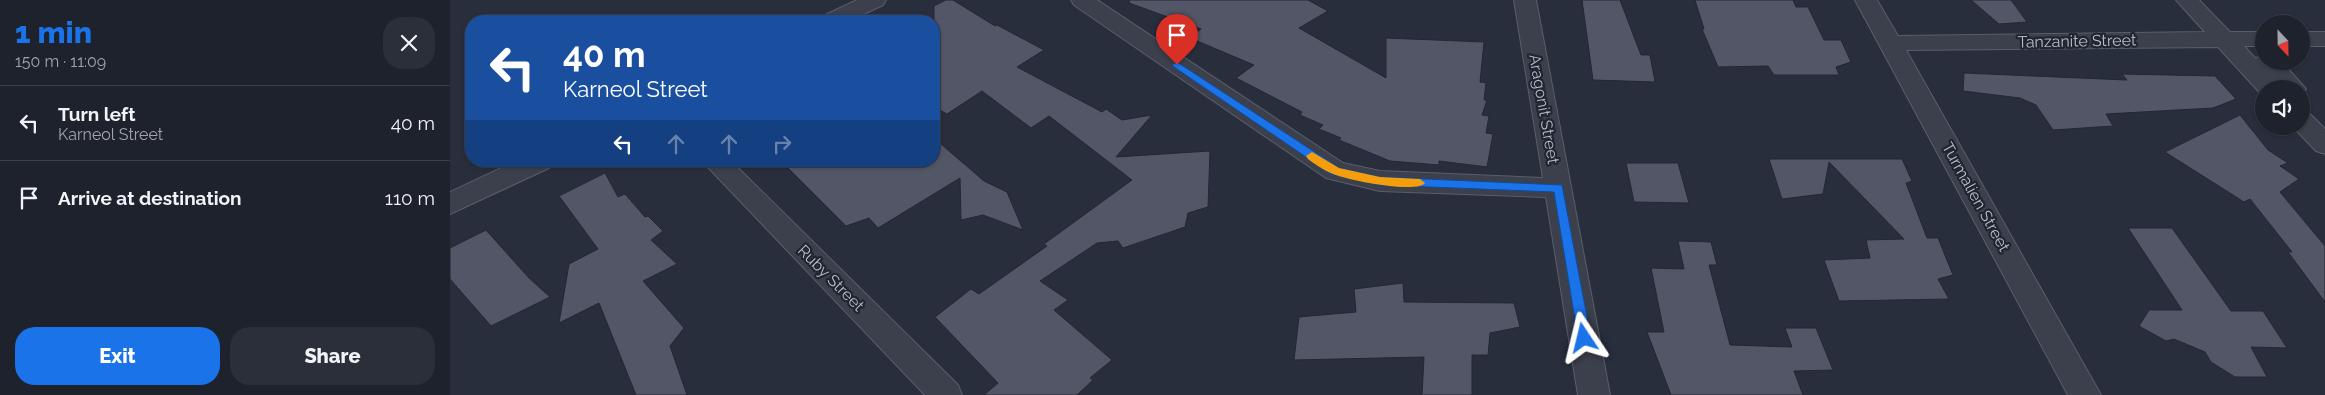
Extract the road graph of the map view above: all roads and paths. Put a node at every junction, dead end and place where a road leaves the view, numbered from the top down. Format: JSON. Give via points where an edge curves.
{"nodes":[{"id":1,"x":875,"y":0,"type":"edge"},
{"id":2,"x":1082,"y":0,"type":"edge"},
{"id":3,"x":1525,"y":0,"type":"edge"},
{"id":4,"x":1866,"y":0,"type":"edge"},
{"id":5,"x":2187,"y":0,"type":"edge"},
{"id":6,"x":2206,"y":0,"type":"edge"},
{"id":7,"x":844,"y":15,"type":"edge"},
{"id":8,"x":2310,"y":39,"type":"edge"},
{"id":9,"x":2325,"y":39,"type":"edge"},
{"id":10,"x":2245,"y":40,"type":"edge"},
{"id":11,"x":1891,"y":42,"type":"junction"},
{"id":12,"x":2255,"y":49,"type":"edge"},
{"id":13,"x":2275,"y":70,"type":"edge"},
{"id":14,"x":2267,"y":80,"type":"edge"},
{"id":15,"x":2285,"y":80,"type":"edge"},
{"id":16,"x":2310,"y":105,"type":"edge"},
{"id":17,"x":2325,"y":121,"type":"edge"},
{"id":18,"x":2310,"y":129,"type":"edge"},
{"id":19,"x":2325,"y":145,"type":"edge"},
{"id":20,"x":527,"y":167,"type":"edge"},
{"id":21,"x":721,"y":167,"type":"edge"},
{"id":22,"x":1558,"y":188,"type":"junction"},
{"id":23,"x":450,"y":204,"type":"edge"},
{"id":24,"x":946,"y":395,"type":"edge"},
{"id":25,"x":1594,"y":395,"type":"edge"},
{"id":26,"x":2085,"y":395,"type":"edge"}],
"edges":[{"from":1,"to":7,"type":"street"},
{"from":2,"to":22,"type":"street","via":[[1335,171],[1380,181]]},
{"from":3,"to":22,"type":"street","name":"Aragonit Street"},
{"from":4,"to":11,"type":"street","name":"Turmalien Street"},
{"from":5,"to":10,"type":"street"},
{"from":6,"to":10,"type":"street"},
{"from":8,"to":9,"type":"street"},
{"from":10,"to":11,"type":"street","name":"Tanzanite Street"},
{"from":10,"to":12,"type":"street"},
{"from":10,"to":14,"type":"street"},
{"from":11,"to":26,"type":"street","name":"Turmalien Street"},
{"from":13,"to":15,"type":"street"},
{"from":16,"to":17,"type":"street"},
{"from":18,"to":19,"type":"street"},
{"from":20,"to":23,"type":"street"},
{"from":21,"to":24,"type":"street","name":"Ruby Street"},
{"from":22,"to":25,"type":"street","name":"Aragonit Street"}]}
